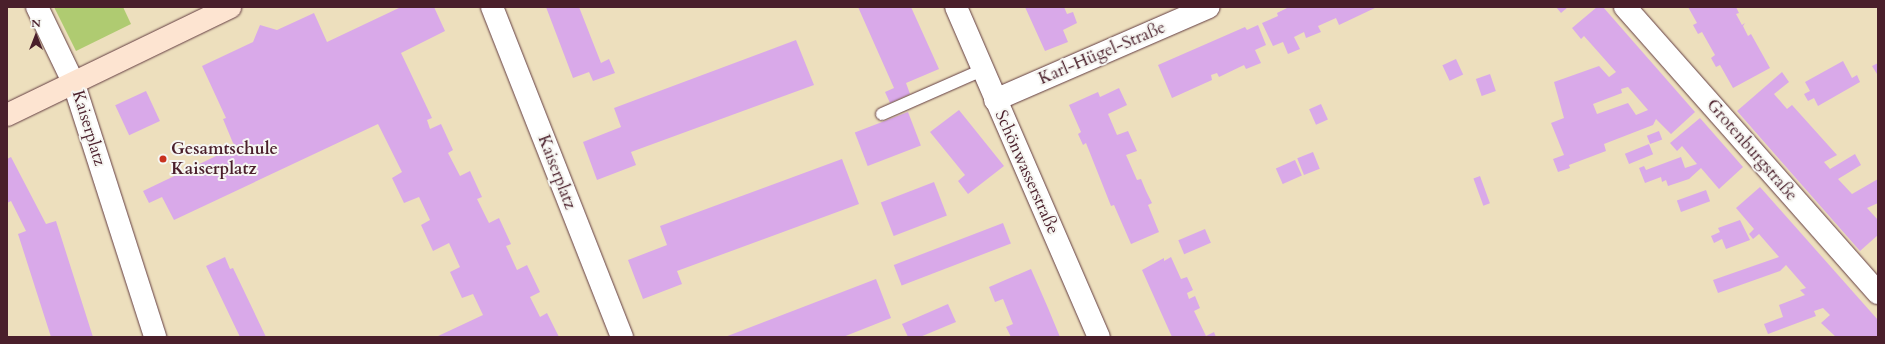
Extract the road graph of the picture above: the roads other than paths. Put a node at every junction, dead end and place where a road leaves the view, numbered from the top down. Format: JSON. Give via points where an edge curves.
{"nodes":[{"id":1,"x":37,"y":7,"type":"edge"},
{"id":2,"x":230,"y":7,"type":"edge"},
{"id":3,"x":492,"y":7,"type":"edge"},
{"id":4,"x":956,"y":7,"type":"edge"},
{"id":5,"x":1209,"y":7,"type":"edge"},
{"id":6,"x":1625,"y":7,"type":"edge"},
{"id":7,"x":982,"y":70,"type":"junction"},
{"id":8,"x":74,"y":84,"type":"junction"},
{"id":9,"x":995,"y":100,"type":"junction"},
{"id":10,"x":882,"y":114,"type":"dead end"},
{"id":11,"x":7,"y":115,"type":"edge"},
{"id":12,"x":1878,"y":293,"type":"edge"},
{"id":13,"x":156,"y":337,"type":"edge"},
{"id":14,"x":622,"y":337,"type":"edge"},
{"id":15,"x":1099,"y":337,"type":"edge"}],
"edges":[{"from":1,"to":8,"type":"street"},
{"from":2,"to":8,"type":"street","name":"Kaiserplatz"},
{"from":3,"to":14,"type":"street","name":"Kaiserplatz"},
{"from":4,"to":7,"type":"street","name":"Schönwasserstraße"},
{"from":5,"to":9,"type":"street","name":"Karl-Hügel-Straße"},
{"from":6,"to":12,"type":"street","name":"Grotenburgstraße"},
{"from":7,"to":9,"type":"street","name":"Schönwasserstraße"},
{"from":7,"to":10,"type":"lane"},
{"from":8,"to":11,"type":"street"},
{"from":8,"to":13,"type":"street","name":"Kaiserplatz"},
{"from":9,"to":15,"type":"street","name":"Schönwasserstraße"}]}
